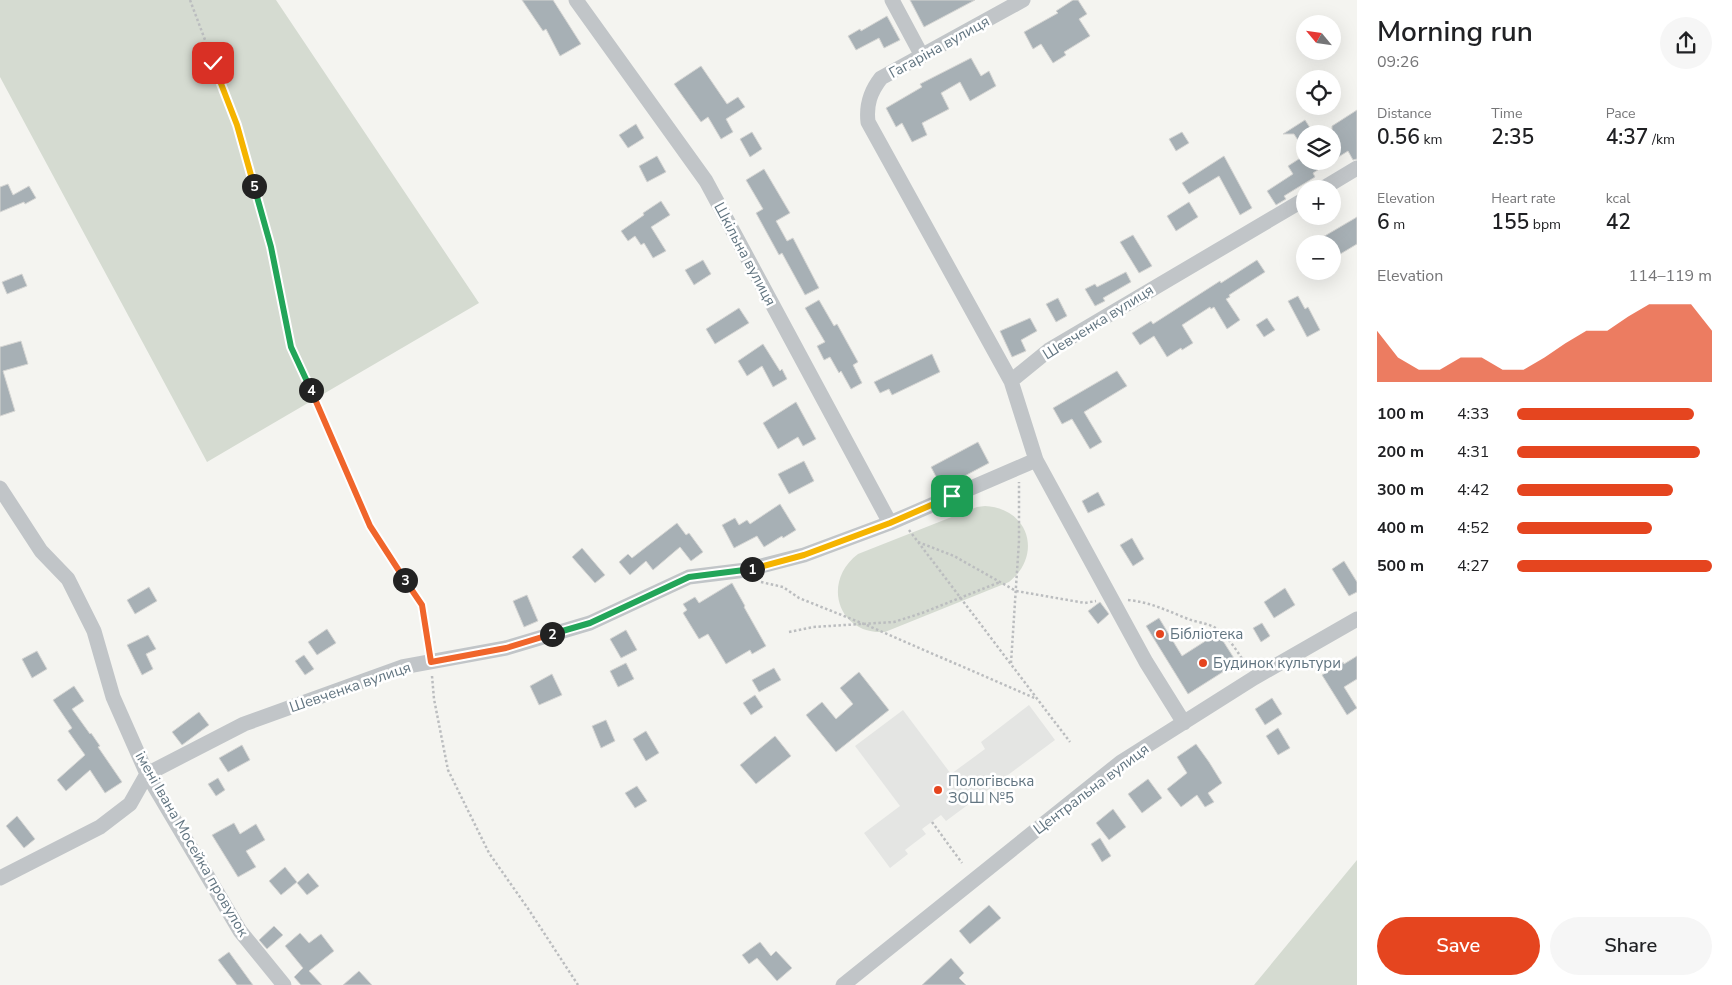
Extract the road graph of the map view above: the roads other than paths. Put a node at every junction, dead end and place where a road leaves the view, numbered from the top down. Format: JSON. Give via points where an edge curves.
{"nodes":[{"id":1,"x":576,"y":0,"type":"edge"},
{"id":2,"x":892,"y":0,"type":"edge"},
{"id":3,"x":1023,"y":0,"type":"edge"},
{"id":4,"x":922,"y":56,"type":"junction"},
{"id":5,"x":1357,"y":168,"type":"edge"},
{"id":6,"x":1337,"y":180,"type":"edge"},
{"id":7,"x":1296,"y":204,"type":"edge"},
{"id":8,"x":1011,"y":381,"type":"junction"},
{"id":9,"x":1036,"y":460,"type":"junction"},
{"id":10,"x":0,"y":488,"type":"edge"},
{"id":11,"x":896,"y":521,"type":"junction"},
{"id":12,"x":1357,"y":619,"type":"edge"},
{"id":13,"x":1184,"y":723,"type":"junction"},
{"id":14,"x":147,"y":774,"type":"junction"},
{"id":15,"x":0,"y":878,"type":"edge"},
{"id":16,"x":284,"y":985,"type":"edge"},
{"id":17,"x":843,"y":985,"type":"edge"}],
"edges":[{"from":1,"to":11,"type":"street","name":"Шкільна вулиця","via":[[706,181]]},
{"from":2,"to":4,"type":"street"},
{"from":3,"to":4,"type":"street","name":"Гагаріна вулиця"},
{"from":4,"to":8,"type":"street","name":"Гагаріна вулиця","via":[[882,78],[868,100],[868,122]]},
{"from":5,"to":6,"type":"street"},
{"from":7,"to":8,"type":"street","name":"Шевченка вулиця","via":[[1049,350]]},
{"from":8,"to":9,"type":"street"},
{"from":9,"to":11,"type":"street","name":"Шевченка вулиця"},
{"from":9,"to":13,"type":"street","via":[[1146,662]]},
{"from":10,"to":14,"type":"street","name":"імені Івана Мосейка провулок","via":[[41,552],[68,579],[94,631],[113,697]]},
{"from":11,"to":14,"type":"street","name":"Шевченка вулиця","via":[[804,555],[746,570],[689,577],[590,623],[506,648],[402,667],[244,724]]},
{"from":12,"to":13,"type":"street","name":"Центральна вулиця","via":[[1254,678]]},
{"from":13,"to":17,"type":"street","name":"Центральна вулиця","via":[[1121,762]]},
{"from":14,"to":15,"type":"street","via":[[130,804],[100,827]]},
{"from":14,"to":16,"type":"street","name":"імені Івана Мосейка провулок","via":[[240,931]]}]}
